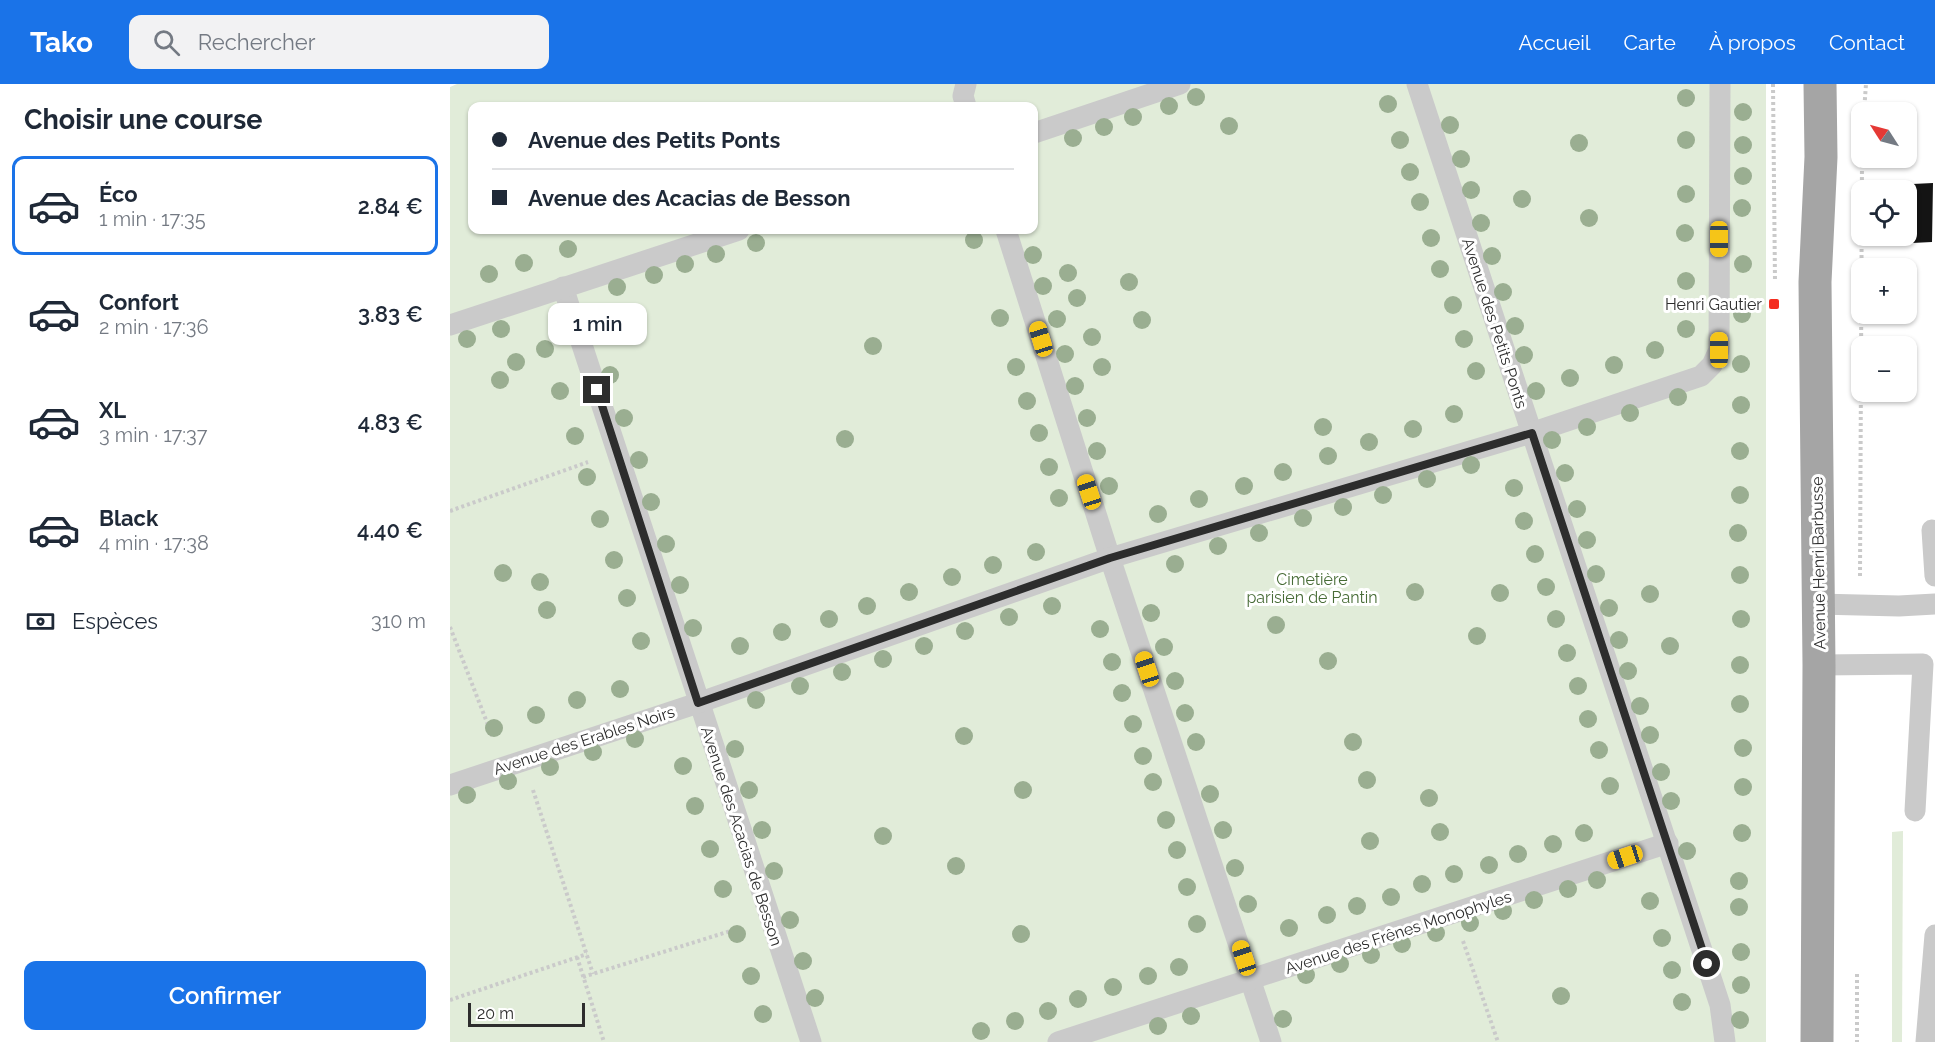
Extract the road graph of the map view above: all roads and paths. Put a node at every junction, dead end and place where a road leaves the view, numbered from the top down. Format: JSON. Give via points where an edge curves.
{"nodes":[{"id":1,"x":966,"y":84,"type":"edge"},
{"id":2,"x":1180,"y":84,"type":"edge"},
{"id":3,"x":1417,"y":84,"type":"edge"},
{"id":4,"x":1720,"y":84,"type":"edge"},
{"id":5,"x":1773,"y":84,"type":"edge"},
{"id":6,"x":1820,"y":84,"type":"edge"},
{"id":7,"x":1866,"y":84,"type":"edge"},
{"id":8,"x":1155,"y":88,"type":"edge"},
{"id":9,"x":965,"y":102,"type":"edge"},
{"id":10,"x":1865,"y":102,"type":"edge"},
{"id":11,"x":1038,"y":131,"type":"edge"},
{"id":12,"x":1772,"y":135,"type":"dead end"},
{"id":13,"x":727,"y":234,"type":"edge"},
{"id":14,"x":1007,"y":234,"type":"edge"},
{"id":15,"x":563,"y":287,"type":"junction"},
{"id":16,"x":450,"y":325,"type":"edge"},
{"id":17,"x":1532,"y":433,"type":"junction"},
{"id":18,"x":617,"y":452,"type":"junction"},
{"id":19,"x":450,"y":511,"type":"edge"},
{"id":20,"x":1932,"y":530,"type":"dead end"},
{"id":21,"x":1110,"y":558,"type":"junction"},
{"id":22,"x":1935,"y":576,"type":"edge"},
{"id":23,"x":1818,"y":604,"type":"junction"},
{"id":24,"x":1935,"y":604,"type":"edge"},
{"id":25,"x":450,"y":627,"type":"edge"},
{"id":26,"x":1819,"y":664,"type":"junction"},
{"id":27,"x":1929,"y":664,"type":"edge"},
{"id":28,"x":698,"y":703,"type":"junction"},
{"id":29,"x":514,"y":764,"type":"junction"},
{"id":30,"x":450,"y":785,"type":"edge"},
{"id":31,"x":1915,"y":811,"type":"dead end"},
{"id":32,"x":1668,"y":843,"type":"junction"},
{"id":33,"x":1454,"y":914,"type":"junction"},
{"id":34,"x":770,"y":918,"type":"junction"},
{"id":35,"x":1935,"y":935,"type":"edge"},
{"id":36,"x":587,"y":954,"type":"junction"},
{"id":37,"x":577,"y":957,"type":"junction"},
{"id":38,"x":593,"y":974,"type":"junction"},
{"id":39,"x":583,"y":977,"type":"junction"},
{"id":40,"x":1251,"y":980,"type":"junction"},
{"id":41,"x":450,"y":999,"type":"edge"},
{"id":42,"x":604,"y":1042,"type":"edge"},
{"id":43,"x":811,"y":1042,"type":"edge"},
{"id":44,"x":1058,"y":1042,"type":"edge"},
{"id":45,"x":1271,"y":1042,"type":"edge"},
{"id":46,"x":1498,"y":1042,"type":"edge"},
{"id":47,"x":1725,"y":1042,"type":"edge"},
{"id":48,"x":1816,"y":1042,"type":"edge"},
{"id":49,"x":1926,"y":1042,"type":"edge"}],
"edges":[{"from":1,"to":9,"type":"lane"},
{"from":2,"to":8,"type":"lane"},
{"from":3,"to":17,"type":"lane","name":"Avenue des Petits Ponts"},
{"from":4,"to":17,"type":"lane","name":"Avenue des Erables Noirs","via":[[1719,350],[1712,365],[1701,376]]},
{"from":5,"to":12,"type":"path"},
{"from":6,"to":23,"type":"main road","name":"Avenue Henri Barbusse","via":[[1815,282]]},
{"from":7,"to":10,"type":"path"},
{"from":8,"to":11,"type":"lane"},
{"from":13,"to":15,"type":"lane"},
{"from":14,"to":21,"type":"lane"},
{"from":15,"to":16,"type":"lane"},
{"from":15,"to":18,"type":"lane","name":"Avenue des Acacias de Besson"},
{"from":17,"to":21,"type":"lane","name":"Avenue des Erables Noirs"},
{"from":17,"to":32,"type":"lane","name":"Avenue des Petits Ponts"},
{"from":18,"to":19,"type":"path"},
{"from":18,"to":28,"type":"lane","name":"Avenue des Acacias de Besson"},
{"from":20,"to":22,"type":"lane"},
{"from":21,"to":28,"type":"lane","name":"Avenue des Erables Noirs"},
{"from":21,"to":40,"type":"lane"},
{"from":23,"to":24,"type":"lane"},
{"from":23,"to":26,"type":"main road","name":"Avenue Henri Barbusse"},
{"from":25,"to":29,"type":"path"},
{"from":26,"to":27,"type":"lane"},
{"from":26,"to":48,"type":"main road","name":"Avenue Henri Barbusse"},
{"from":27,"to":31,"type":"lane"},
{"from":28,"to":29,"type":"lane","name":"Avenue des Erables Noirs"},
{"from":28,"to":34,"type":"lane","name":"Avenue des Acacias de Besson"},
{"from":29,"to":30,"type":"lane","name":"Avenue des Erables Noirs"},
{"from":29,"to":36,"type":"path"},
{"from":32,"to":33,"type":"lane","name":"Avenue des Frênes Monophyles"},
{"from":32,"to":47,"type":"lane","name":"Avenue des Petits Ponts","via":[[1720,1005]]},
{"from":33,"to":40,"type":"lane","name":"Avenue des Frênes Monophyles"},
{"from":33,"to":46,"type":"path"},
{"from":34,"to":38,"type":"path"},
{"from":34,"to":43,"type":"lane","name":"Avenue des Acacias de Besson"},
{"from":35,"to":49,"type":"lane"},
{"from":36,"to":37,"type":"path"},
{"from":36,"to":38,"type":"path"},
{"from":37,"to":39,"type":"path"},
{"from":37,"to":41,"type":"path"},
{"from":38,"to":39,"type":"path"},
{"from":39,"to":42,"type":"path"},
{"from":40,"to":44,"type":"lane","name":"Avenue des Frênes Monophyles"},
{"from":40,"to":45,"type":"lane"}]}
